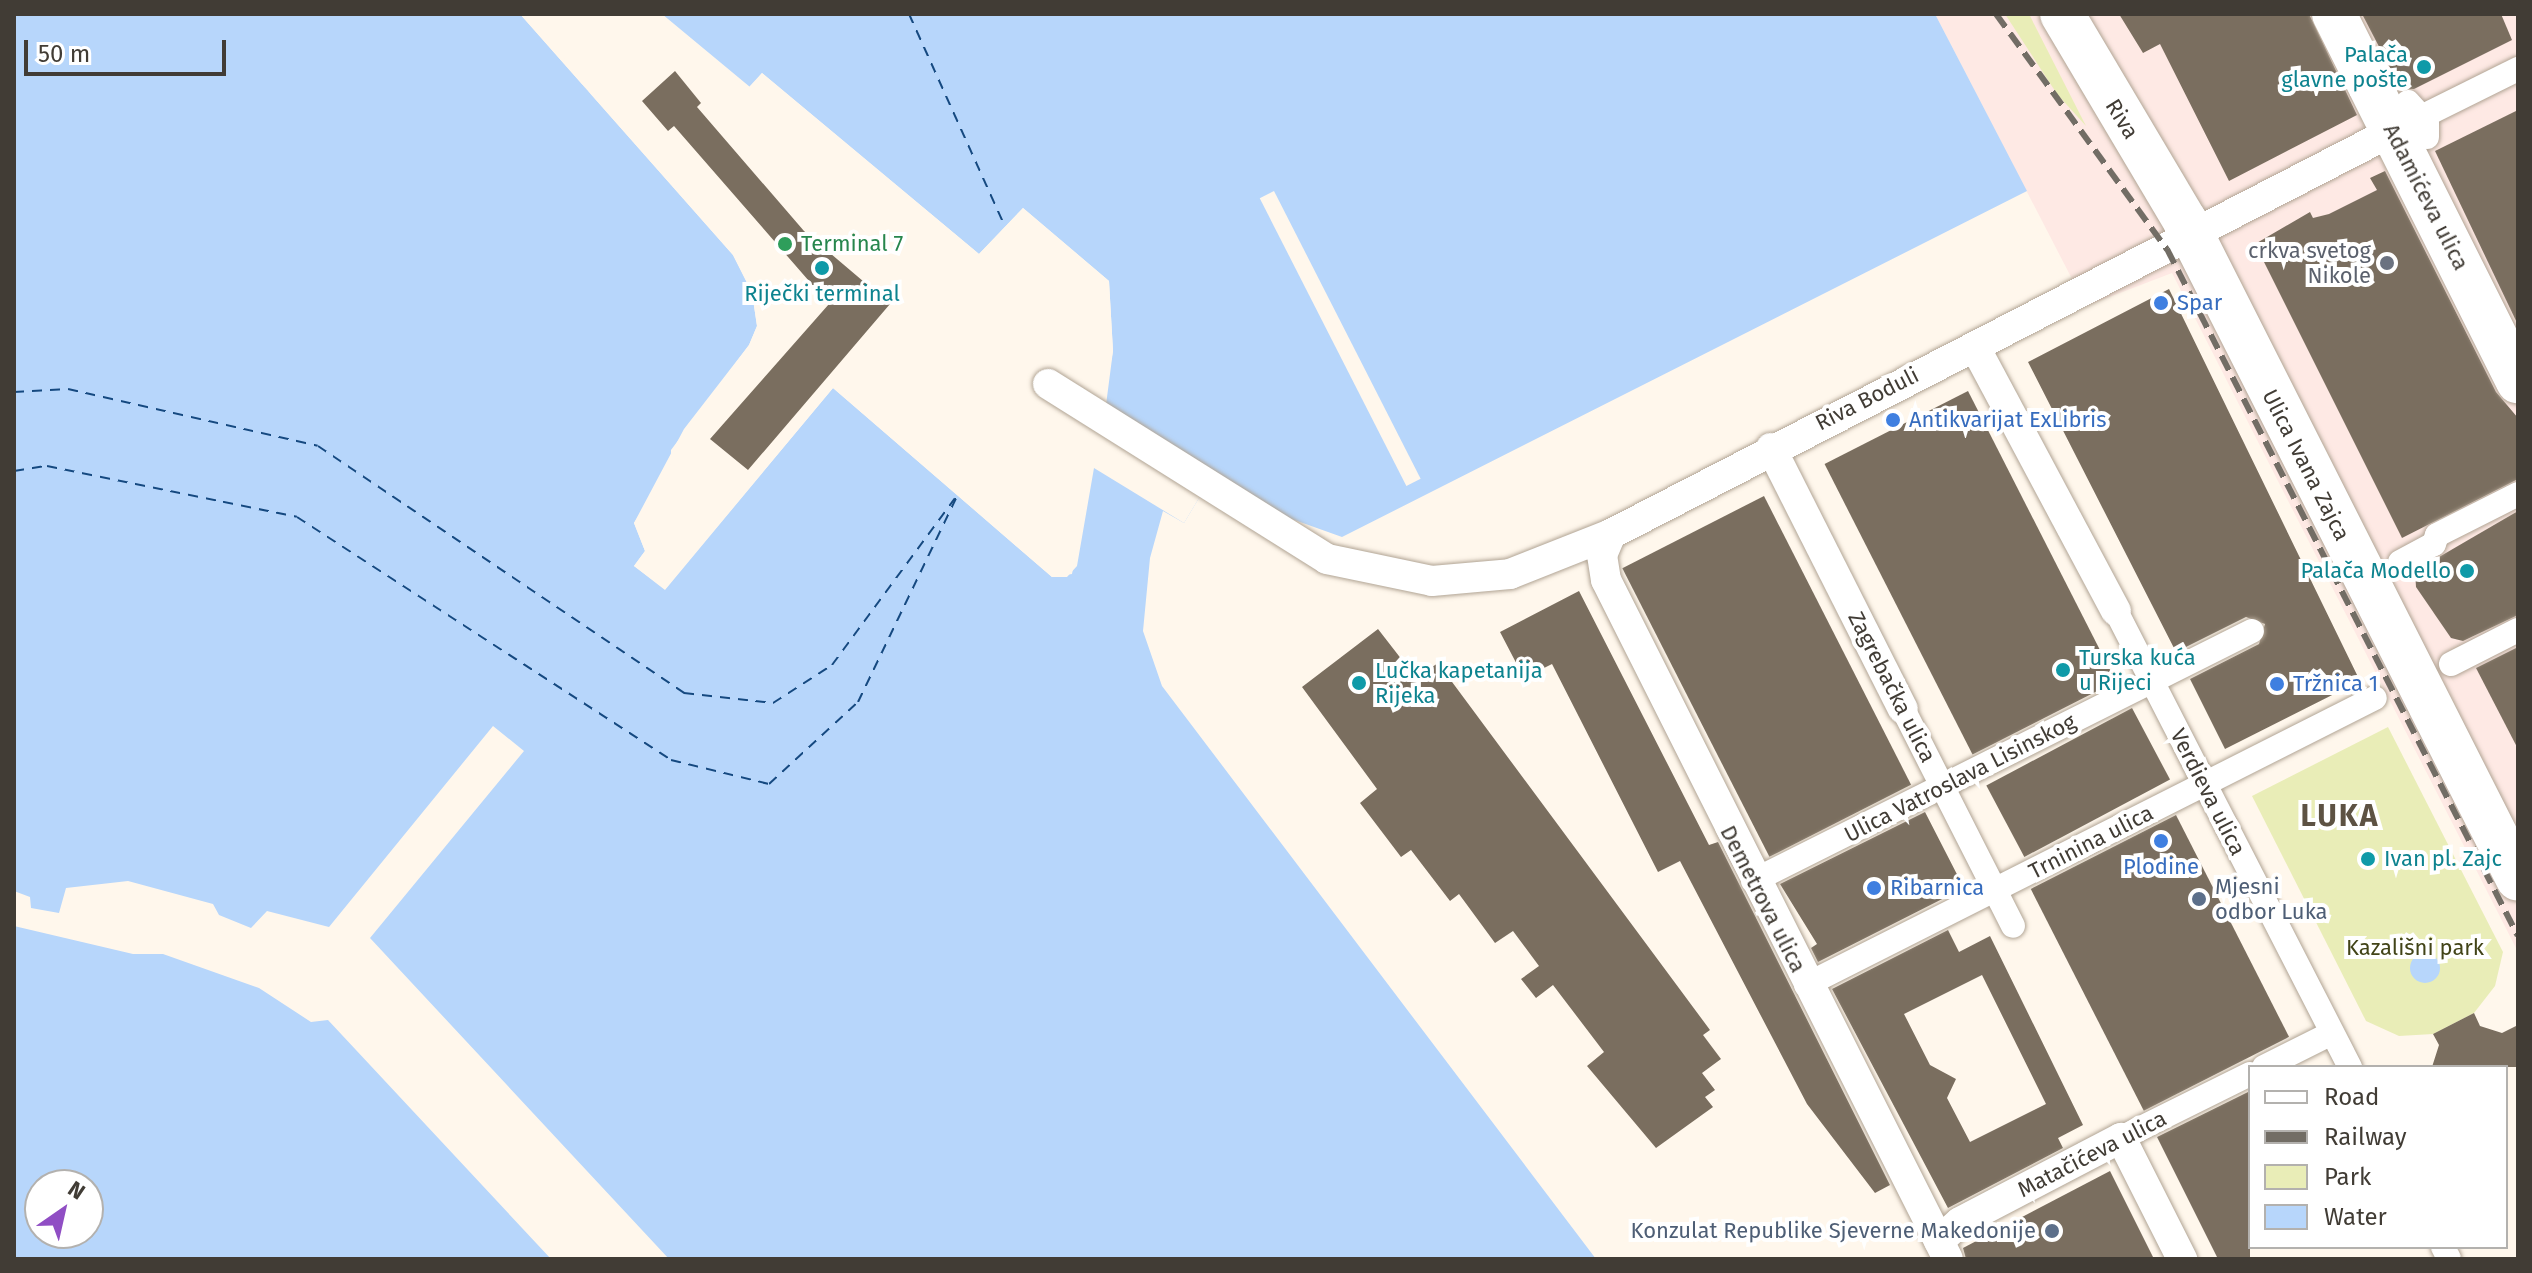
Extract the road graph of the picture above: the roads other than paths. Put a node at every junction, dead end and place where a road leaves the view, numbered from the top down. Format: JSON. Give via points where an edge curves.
{"nodes":[{"id":1,"x":2062,"y":14,"type":"edge"},
{"id":2,"x":2334,"y":14,"type":"edge"},
{"id":3,"x":2518,"y":69,"type":"edge"},
{"id":4,"x":2413,"y":122,"type":"junction"},
{"id":5,"x":2188,"y":228,"type":"junction"},
{"id":6,"x":1975,"y":347,"type":"junction"},
{"id":7,"x":2518,"y":381,"type":"edge"},
{"id":8,"x":1048,"y":384,"type":"dead end"},
{"id":9,"x":1771,"y":448,"type":"junction"},
{"id":10,"x":2518,"y":494,"type":"edge"},
{"id":11,"x":1611,"y":534,"type":"junction"},
{"id":12,"x":2400,"y":562,"type":"dead end"},
{"id":13,"x":1543,"y":565,"type":"junction"},
{"id":14,"x":1606,"y":580,"type":"junction"},
{"id":15,"x":2116,"y":611,"type":"joint"},
{"id":16,"x":2518,"y":630,"type":"edge"},
{"id":17,"x":2252,"y":631,"type":"dead end"},
{"id":18,"x":2451,"y":664,"type":"dead end"},
{"id":19,"x":2152,"y":682,"type":"junction"},
{"id":20,"x":2375,"y":698,"type":"dead end"},
{"id":21,"x":1903,"y":709,"type":"joint"},
{"id":22,"x":2204,"y":784,"type":"junction"},
{"id":23,"x":1942,"y":787,"type":"junction"},
{"id":24,"x":2518,"y":879,"type":"edge"},
{"id":25,"x":1753,"y":881,"type":"junction"},
{"id":26,"x":1995,"y":891,"type":"junction"},
{"id":27,"x":2013,"y":926,"type":"dead end"},
{"id":28,"x":1806,"y":985,"type":"junction"},
{"id":29,"x":2332,"y":1033,"type":"junction"},
{"id":30,"x":2268,"y":1065,"type":"edge"},
{"id":31,"x":2349,"y":1065,"type":"edge"},
{"id":32,"x":2248,"y":1075,"type":"edge"},
{"id":33,"x":2121,"y":1138,"type":"junction"},
{"id":34,"x":1943,"y":1250,"type":"edge"},
{"id":35,"x":2182,"y":1259,"type":"edge"}],
"edges":[{"from":1,"to":5,"type":"main road","name":"Riva"},
{"from":2,"to":4,"type":"main road","name":"Adamićeva ulica"},
{"from":3,"to":4,"type":"street"},
{"from":4,"to":5,"type":"street","name":"Riva Boduli"},
{"from":4,"to":7,"type":"main road","name":"Adamićeva ulica"},
{"from":5,"to":6,"type":"street","name":"Riva Boduli"},
{"from":5,"to":24,"type":"main road","name":"Ulica Ivana Zajca"},
{"from":6,"to":9,"type":"street","name":"Riva Boduli"},
{"from":6,"to":15,"type":"street","name":"Verdieva ulica"},
{"from":8,"to":13,"type":"street","name":"Riva Boduli","via":[[1099,422],[1305,549],[1374,572],[1469,581]]},
{"from":9,"to":11,"type":"street","name":"Riva Boduli"},
{"from":9,"to":21,"type":"street","name":"Zagrebačka ulica"},
{"from":10,"to":12,"type":"street","via":[[2437,535],[2434,544]]},
{"from":11,"to":13,"type":"street","name":"Riva Boduli"},
{"from":11,"to":14,"type":"street","name":"Demetrova ulica","via":[[1602,555]]},
{"from":13,"to":14,"type":"street","name":"Riva Boduli"},
{"from":14,"to":25,"type":"street","name":"Demetrova ulica"},
{"from":15,"to":19,"type":"street","name":"Verdieva ulica"},
{"from":16,"to":18,"type":"street"},
{"from":17,"to":19,"type":"street","name":"Ulica Vatroslava Lisinskog"},
{"from":19,"to":22,"type":"street","name":"Verdieva ulica"},
{"from":19,"to":23,"type":"street","name":"Ulica Vatroslava Lisinskog"},
{"from":20,"to":22,"type":"street","name":"Trninina ulica"},
{"from":21,"to":23,"type":"street","name":"Zagrebačka ulica"},
{"from":22,"to":26,"type":"street","name":"Trninina ulica"},
{"from":22,"to":29,"type":"street","name":"Verdieva ulica"},
{"from":23,"to":25,"type":"street","name":"Ulica Vatroslava Lisinskog"},
{"from":23,"to":26,"type":"street","name":"Zagrebačka ulica"},
{"from":25,"to":28,"type":"street","name":"Demetrova ulica"},
{"from":26,"to":27,"type":"street","name":"Zagrebačka ulica"},
{"from":26,"to":28,"type":"street","name":"Trninina ulica"},
{"from":28,"to":34,"type":"street","name":"Demetrova ulica"},
{"from":29,"to":30,"type":"street"},
{"from":29,"to":31,"type":"street","name":"Verdieva ulica"},
{"from":32,"to":33,"type":"street","name":"Matačićeva ulica"},
{"from":33,"to":34,"type":"street","name":"Matačićeva ulica","via":[[1960,1222]]},
{"from":33,"to":35,"type":"street"}]}
